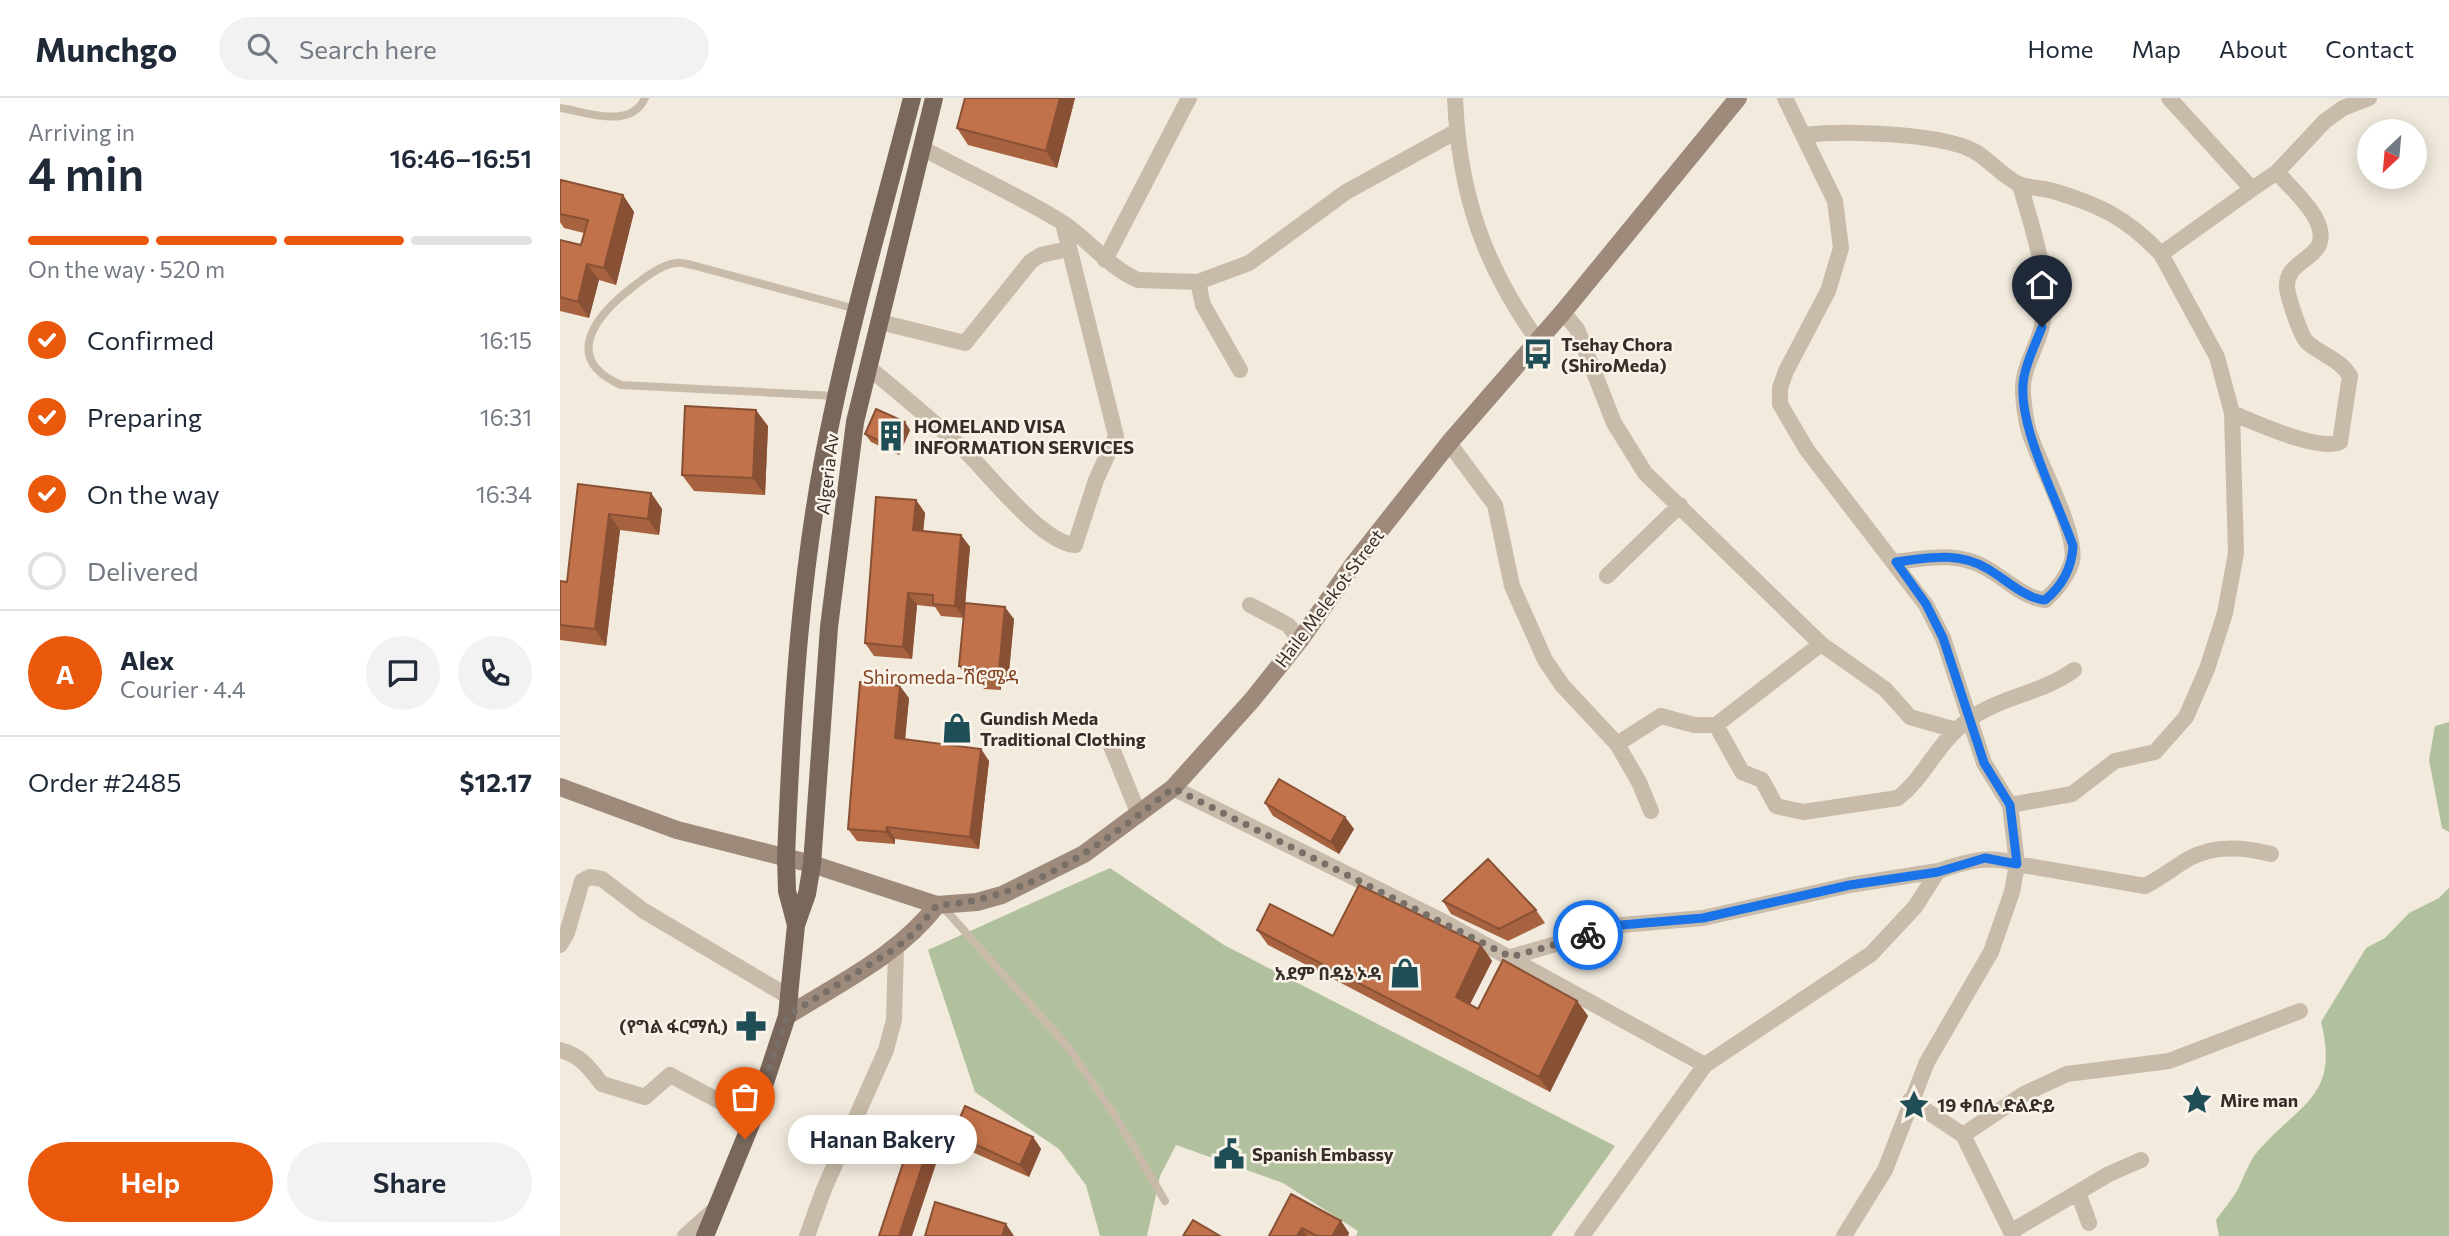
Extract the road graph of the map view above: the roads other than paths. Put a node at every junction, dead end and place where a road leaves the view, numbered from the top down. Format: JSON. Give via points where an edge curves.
{"nodes":[{"id":1,"x":645,"y":98,"type":"edge"},
{"id":2,"x":912,"y":98,"type":"edge"},
{"id":3,"x":934,"y":98,"type":"edge"},
{"id":4,"x":1189,"y":98,"type":"edge"},
{"id":5,"x":1455,"y":98,"type":"edge"},
{"id":6,"x":1738,"y":98,"type":"edge"},
{"id":7,"x":1785,"y":98,"type":"edge"},
{"id":8,"x":2169,"y":98,"type":"edge"},
{"id":9,"x":2369,"y":98,"type":"edge"},
{"id":10,"x":560,"y":108,"type":"edge"},
{"id":11,"x":1457,"y":131,"type":"junction"},
{"id":12,"x":1805,"y":135,"type":"junction"},
{"id":13,"x":922,"y":148,"type":"junction"},
{"id":14,"x":2277,"y":172,"type":"junction"},
{"id":15,"x":2020,"y":185,"type":"junction"},
{"id":16,"x":2252,"y":189,"type":"junction"},
{"id":17,"x":1063,"y":223,"type":"junction"},
{"id":18,"x":1068,"y":249,"type":"junction"},
{"id":19,"x":2161,"y":254,"type":"junction"},
{"id":20,"x":1105,"y":260,"type":"junction"},
{"id":21,"x":1198,"y":282,"type":"junction"},
{"id":22,"x":859,"y":310,"type":"junction"},
{"id":23,"x":1563,"y":312,"type":"junction"},
{"id":24,"x":880,"y":323,"type":"junction"},
{"id":25,"x":1538,"y":341,"type":"junction"},
{"id":26,"x":869,"y":368,"type":"junction"},
{"id":27,"x":1240,"y":370,"type":"dead end"},
{"id":28,"x":836,"y":396,"type":"junction"},
{"id":29,"x":2232,"y":413,"type":"junction"},
{"id":30,"x":1449,"y":443,"type":"junction"},
{"id":31,"x":1681,"y":505,"type":"junction"},
{"id":32,"x":1896,"y":562,"type":"junction"},
{"id":33,"x":1607,"y":576,"type":"dead end"},
{"id":34,"x":1250,"y":605,"type":"dead end"},
{"id":35,"x":1300,"y":640,"type":"junction"},
{"id":36,"x":1821,"y":644,"type":"junction"},
{"id":37,"x":2074,"y":670,"type":"dead end"},
{"id":38,"x":1717,"y":725,"type":"junction"},
{"id":39,"x":1962,"y":725,"type":"junction"},
{"id":40,"x":1617,"y":744,"type":"junction"},
{"id":41,"x":1111,"y":746,"type":"dead end"},
{"id":42,"x":560,"y":787,"type":"edge"},
{"id":43,"x":1173,"y":788,"type":"junction"},
{"id":44,"x":2010,"y":805,"type":"junction"},
{"id":45,"x":1651,"y":811,"type":"dead end"},
{"id":46,"x":1139,"y":816,"type":"junction"},
{"id":47,"x":2271,"y":854,"type":"dead end"},
{"id":48,"x":786,"y":857,"type":"junction"},
{"id":49,"x":812,"y":864,"type":"junction"},
{"id":50,"x":2017,"y":864,"type":"junction"},
{"id":51,"x":1938,"y":872,"type":"junction"},
{"id":52,"x":939,"y":905,"type":"junction"},
{"id":53,"x":796,"y":925,"type":"junction"},
{"id":54,"x":560,"y":945,"type":"edge"},
{"id":55,"x":896,"y":948,"type":"junction"},
{"id":56,"x":1511,"y":957,"type":"junction"},
{"id":57,"x":789,"y":1007,"type":"junction"},
{"id":58,"x":2300,"y":1011,"type":"dead end"},
{"id":59,"x":560,"y":1051,"type":"edge"},
{"id":60,"x":1706,"y":1065,"type":"junction"},
{"id":61,"x":1910,"y":1100,"type":"junction"},
{"id":62,"x":753,"y":1119,"type":"junction"},
{"id":63,"x":1963,"y":1135,"type":"junction"},
{"id":64,"x":2141,"y":1160,"type":"dead end"},
{"id":65,"x":2078,"y":1192,"type":"junction"},
{"id":66,"x":1165,"y":1201,"type":"dead end"},
{"id":67,"x":713,"y":1210,"type":"junction"},
{"id":68,"x":2089,"y":1223,"type":"dead end"},
{"id":69,"x":2013,"y":1234,"type":"edge"},
{"id":70,"x":685,"y":1236,"type":"edge"},
{"id":71,"x":705,"y":1236,"type":"edge"},
{"id":72,"x":807,"y":1236,"type":"edge"},
{"id":73,"x":1582,"y":1236,"type":"edge"},
{"id":74,"x":1844,"y":1236,"type":"edge"}],
"edges":[{"from":1,"to":10,"type":"lane","via":[[634,114],[621,118]]},
{"from":2,"to":22,"type":"main road","name":"Algeria Av"},
{"from":3,"to":13,"type":"main road","name":"Algeria Av"},
{"from":4,"to":20,"type":"street"},
{"from":5,"to":11,"type":"street"},
{"from":6,"to":23,"type":"main road","name":"Haile Melekot Street"},
{"from":7,"to":12,"type":"street"},
{"from":8,"to":16,"type":"street"},
{"from":9,"to":14,"type":"street","via":[[2325,121]]},
{"from":11,"to":21,"type":"street","via":[[1346,192],[1249,264]]},
{"from":11,"to":25,"type":"street","via":[[1478,236],[1496,276]]},
{"from":12,"to":15,"type":"street","via":[[1874,133],[1954,143],[1972,150]]},
{"from":12,"to":32,"type":"street","via":[[1835,201],[1841,248],[1828,291],[1786,371],[1780,404],[1850,509]]},
{"from":13,"to":17,"type":"street"},
{"from":13,"to":24,"type":"main road","name":"Algeria Av"},
{"from":14,"to":16,"type":"street"},
{"from":14,"to":29,"type":"street","via":[[2314,215],[2320,229],[2318,248],[2293,269],[2287,289],[2304,339],[2350,376],[2340,442],[2328,444],[2293,436]]},
{"from":15,"to":19,"type":"street","via":[[2084,200],[2112,212]]},
{"from":15,"to":32,"type":"street","via":[[2045,301],[2023,392],[2030,437],[2073,546],[2072,560],[2065,577],[2045,600],[2035,599],[1965,559],[1945,555]]},
{"from":16,"to":19,"type":"street"},
{"from":17,"to":18,"type":"street"},
{"from":17,"to":20,"type":"street"},
{"from":18,"to":24,"type":"street","via":[[1031,261],[965,343]]},
{"from":18,"to":26,"type":"street","via":[[1116,436],[1075,545],[1040,527],[948,435]]},
{"from":19,"to":29,"type":"street","via":[[2217,357]]},
{"from":20,"to":21,"type":"street","via":[[1138,279]]},
{"from":21,"to":27,"type":"street","via":[[1203,305]]},
{"from":22,"to":28,"type":"main road","name":"Algeria Av"},
{"from":22,"to":28,"type":"lane","via":[[675,263],[617,299],[591,327],[587,338],[586,351],[596,369],[621,385]]},
{"from":23,"to":25,"type":"main road","name":"Haile Melekot Street"},
{"from":23,"to":31,"type":"street","via":[[1577,329],[1600,392],[1633,457]]},
{"from":24,"to":26,"type":"main road","name":"Algeria Av"},
{"from":25,"to":30,"type":"main road","name":"Haile Melekot Street"},
{"from":26,"to":49,"type":"main road","name":"Algeria Av","via":[[855,422],[829,627]]},
{"from":28,"to":48,"type":"main road","name":"Algeria Av","via":[[814,516],[798,644]]},
{"from":29,"to":44,"type":"street","via":[[2236,553],[2225,613],[2186,717],[2155,752],[2115,761],[2072,794]]},
{"from":30,"to":35,"type":"main road","name":"Haile Melekot Street"},
{"from":30,"to":40,"type":"street","via":[[1495,505],[1512,586],[1545,660]]},
{"from":31,"to":33,"type":"street"},
{"from":31,"to":36,"type":"street"},
{"from":32,"to":39,"type":"street","via":[[1943,638]]},
{"from":34,"to":35,"type":"street","via":[[1288,625]]},
{"from":35,"to":43,"type":"main road","name":"Haile Melekot Street"},
{"from":36,"to":38,"type":"street"},
{"from":36,"to":39,"type":"street","via":[[1885,689],[1910,718]]},
{"from":37,"to":39,"type":"street","via":[[2045,689],[2014,696]]},
{"from":38,"to":39,"type":"street","via":[[1742,772],[1762,780],[1776,806],[1803,811],[1898,798],[1910,789],[1937,748]]},
{"from":38,"to":40,"type":"street","via":[[1661,716]]},
{"from":39,"to":44,"type":"street"},
{"from":40,"to":45,"type":"street"},
{"from":41,"to":46,"type":"street"},
{"from":42,"to":48,"type":"main road","name":"Haile Melekot Street","via":[[677,830]]},
{"from":43,"to":46,"type":"main road","name":"Haile Melekot Street"},
{"from":43,"to":56,"type":"street"},
{"from":44,"to":50,"type":"street"},
{"from":46,"to":52,"type":"main road","name":"Haile Melekot Street","via":[[1084,854],[1028,884],[977,902]]},
{"from":47,"to":50,"type":"street","via":[[2241,846],[2208,851],[2145,886]]},
{"from":48,"to":49,"type":"main road","name":"Haile Melekot Street"},
{"from":48,"to":53,"type":"main road","name":"Algeria Av","via":[[787,891]]},
{"from":49,"to":52,"type":"main road","name":"Haile Melekot Street"},
{"from":49,"to":53,"type":"main road","name":"Algeria Av"},
{"from":50,"to":51,"type":"street","via":[[1985,858]]},
{"from":50,"to":61,"type":"street","via":[[1991,953]]},
{"from":51,"to":56,"type":"street","via":[[1850,885],[1703,918],[1621,925]]},
{"from":51,"to":60,"type":"street","via":[[1915,906],[1871,954]]},
{"from":52,"to":55,"type":"main road"},
{"from":52,"to":66,"type":"lane","via":[[1069,1048]]},
{"from":53,"to":57,"type":"main road"},
{"from":54,"to":57,"type":"street","via":[[582,881],[602,879]]},
{"from":55,"to":57,"type":"main road"},
{"from":55,"to":72,"type":"street","via":[[894,1020],[886,1050]]},
{"from":56,"to":60,"type":"street"},
{"from":57,"to":62,"type":"main road"},
{"from":58,"to":63,"type":"street","via":[[2169,1061],[2067,1074],[2024,1094]]},
{"from":59,"to":62,"type":"street","via":[[591,1066],[602,1084],[645,1097],[670,1075]]},
{"from":60,"to":73,"type":"street"},
{"from":61,"to":63,"type":"street"},
{"from":61,"to":74,"type":"street","via":[[1885,1170]]},
{"from":62,"to":67,"type":"main road"},
{"from":63,"to":69,"type":"street"},
{"from":64,"to":65,"type":"street"},
{"from":65,"to":68,"type":"street"},
{"from":65,"to":69,"type":"street"},
{"from":67,"to":70,"type":"street"},
{"from":67,"to":71,"type":"main road"}]}
